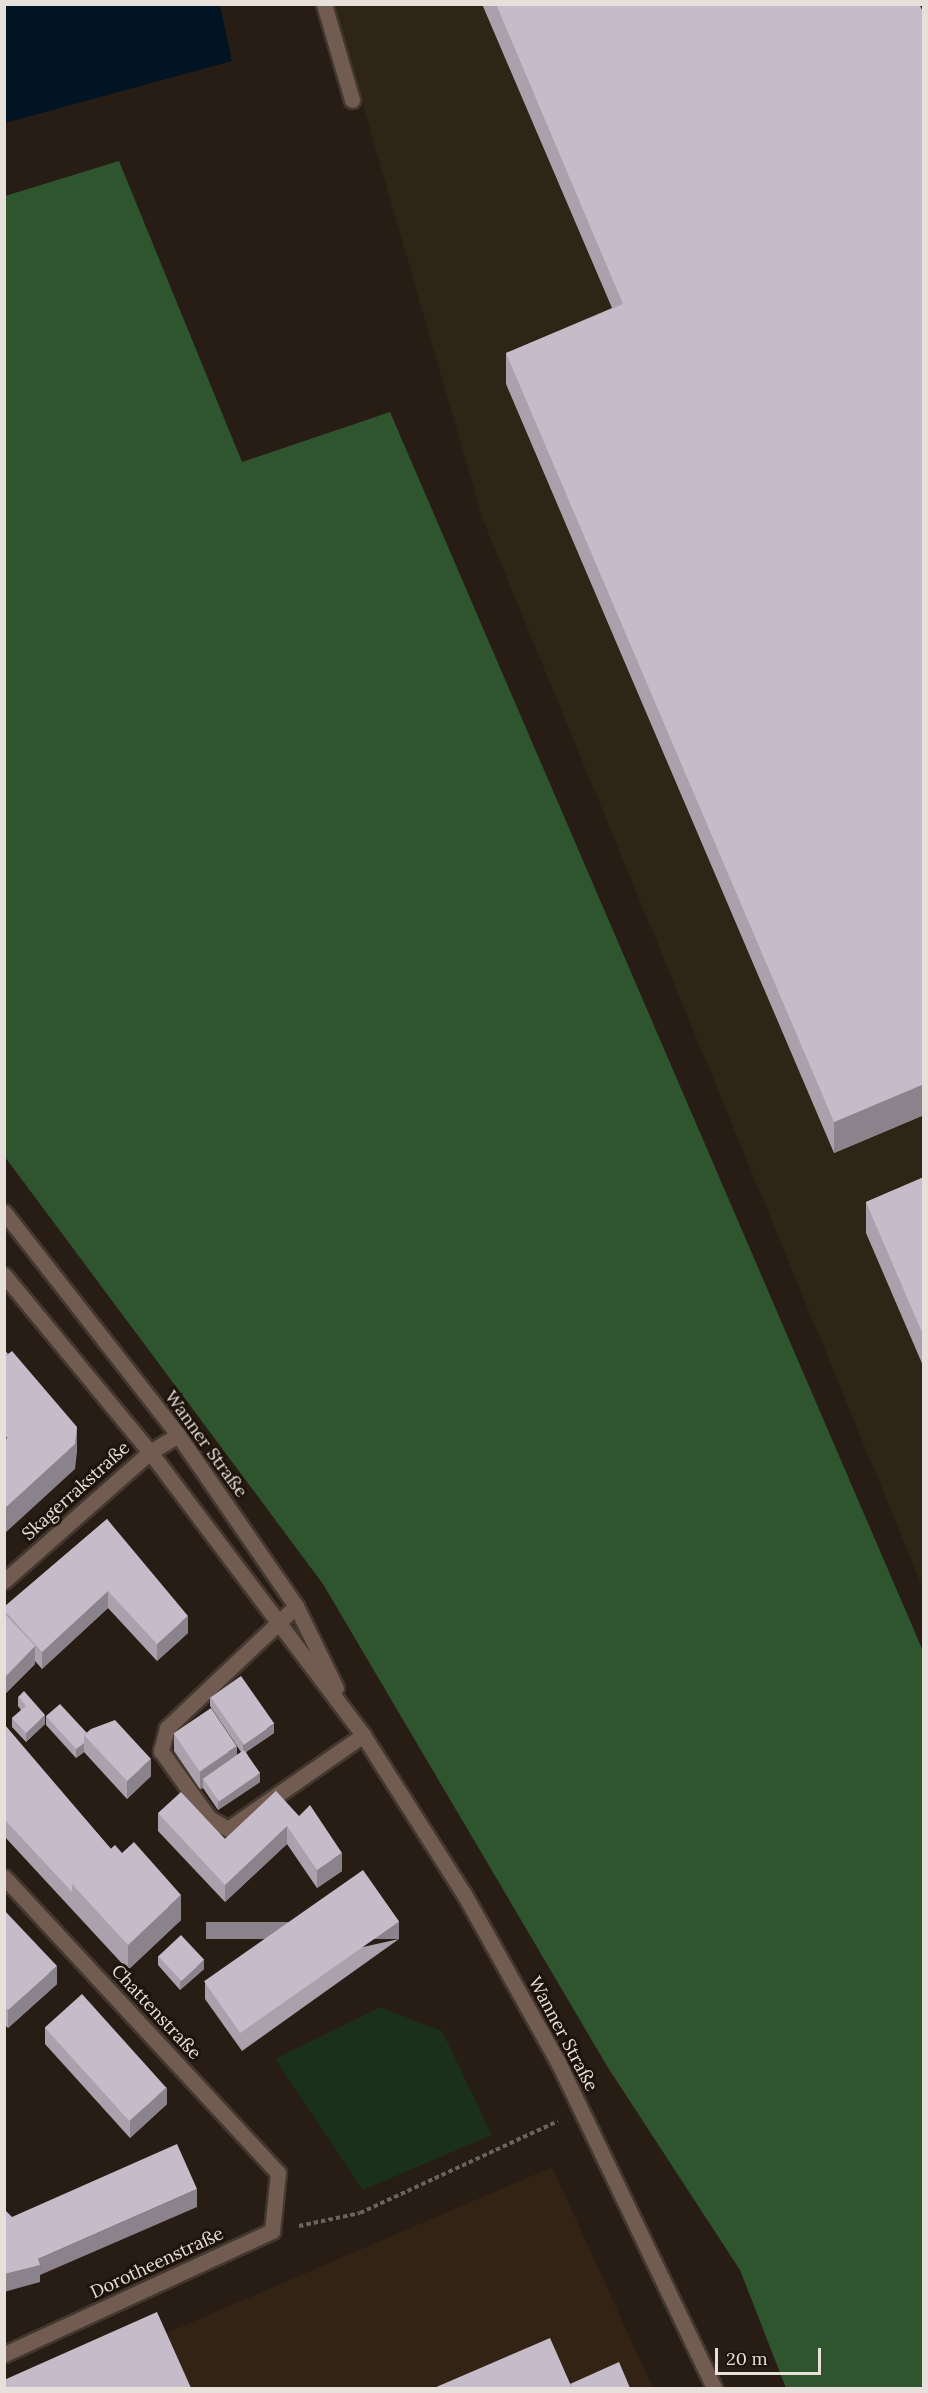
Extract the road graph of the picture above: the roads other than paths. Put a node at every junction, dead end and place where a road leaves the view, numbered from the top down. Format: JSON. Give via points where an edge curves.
{"nodes":[{"id":1,"x":324,"y":4,"type":"edge"},
{"id":2,"x":352,"y":100,"type":"dead end"},
{"id":3,"x":4,"y":1212,"type":"edge"},
{"id":4,"x":4,"y":1275,"type":"edge"},
{"id":5,"x":178,"y":1435,"type":"junction"},
{"id":6,"x":150,"y":1452,"type":"junction"},
{"id":7,"x":4,"y":1581,"type":"edge"},
{"id":8,"x":296,"y":1606,"type":"junction"},
{"id":9,"x":276,"y":1621,"type":"junction"},
{"id":10,"x":350,"y":1714,"type":"junction"},
{"id":11,"x":363,"y":1735,"type":"junction"},
{"id":12,"x":4,"y":1877,"type":"edge"},
{"id":13,"x":272,"y":2231,"type":"joint"},
{"id":14,"x":4,"y":2354,"type":"edge"},
{"id":15,"x":714,"y":2388,"type":"edge"}],
"edges":[{"from":1,"to":2,"type":"street"},
{"from":3,"to":5,"type":"street","name":"Wanner Straße"},
{"from":4,"to":6,"type":"street","name":"Wanner Straße"},
{"from":5,"to":6,"type":"street","name":"Skagerrakstraße"},
{"from":5,"to":8,"type":"street","name":"Wanner Straße"},
{"from":6,"to":7,"type":"street","name":"Skagerrakstraße"},
{"from":6,"to":9,"type":"street","name":"Wanner Straße"},
{"from":8,"to":9,"type":"street"},
{"from":8,"to":10,"type":"street","name":"Wanner Straße"},
{"from":9,"to":10,"type":"street","name":"Wanner Straße"},
{"from":9,"to":11,"type":"street","via":[[167,1728],[161,1751],[209,1818],[228,1829],[245,1821]]},
{"from":10,"to":11,"type":"street","name":"Wanner Straße"},
{"from":11,"to":15,"type":"street","name":"Wanner Straße","via":[[464,1894],[582,2110]]},
{"from":12,"to":13,"type":"street","name":"Chattenstraße","via":[[278,2173]]},
{"from":13,"to":14,"type":"street","name":"Dorotheenstraße"}]}
